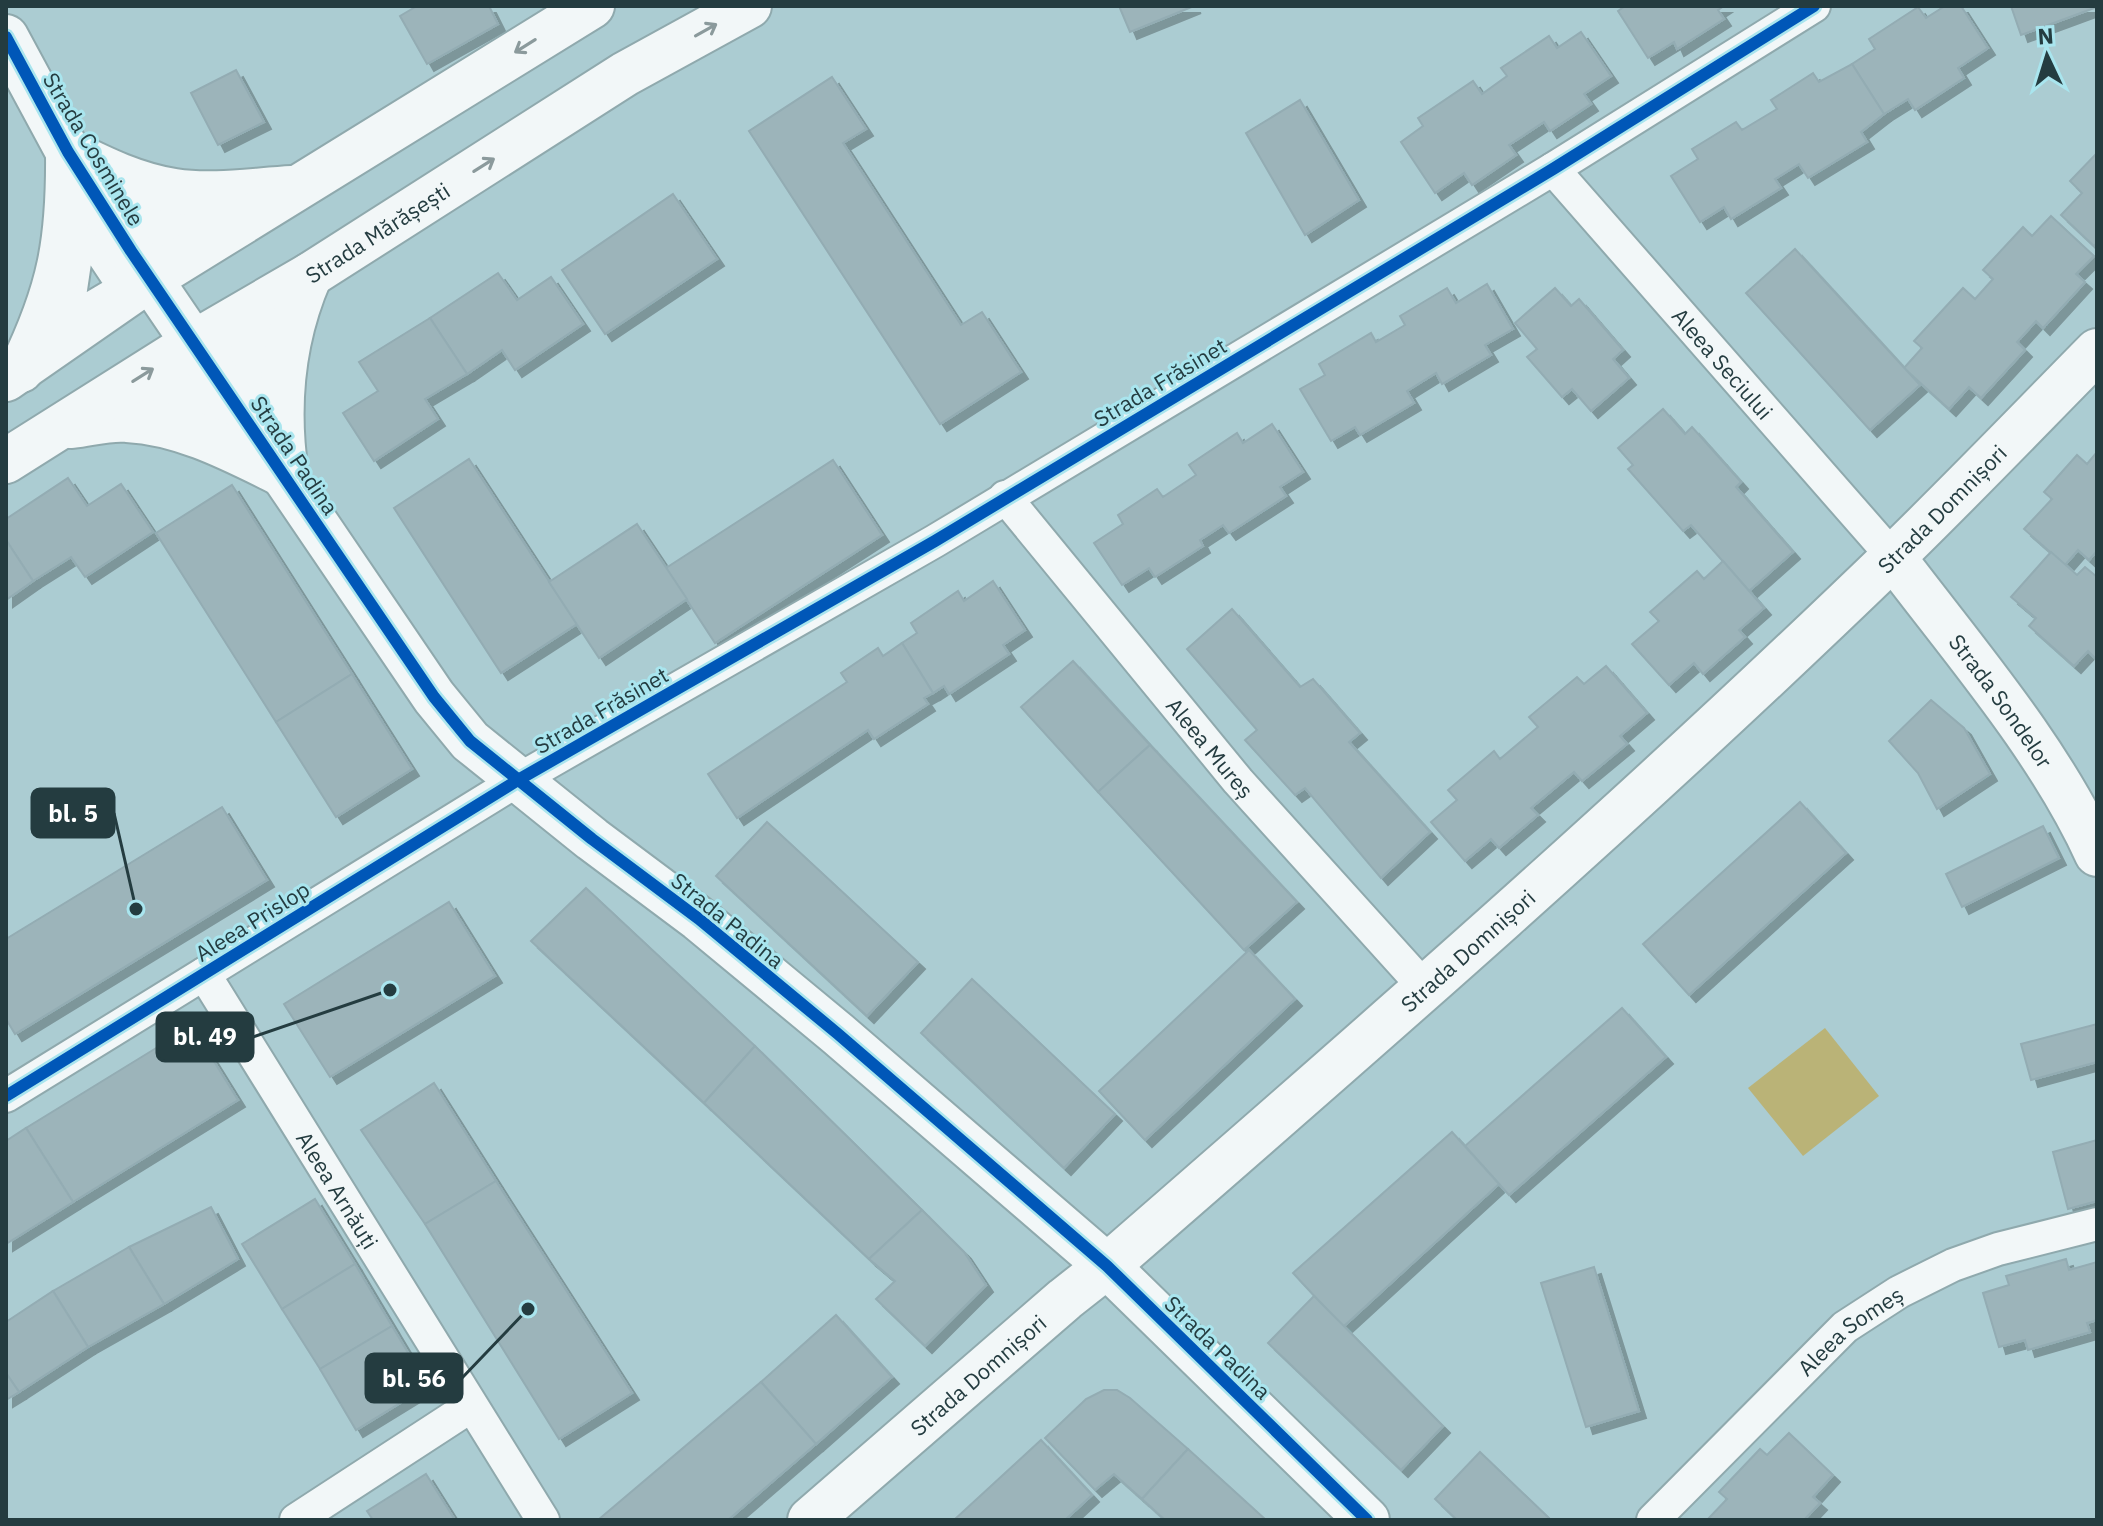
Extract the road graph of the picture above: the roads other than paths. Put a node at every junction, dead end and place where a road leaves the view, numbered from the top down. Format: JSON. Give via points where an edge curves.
{"nodes":[{"id":1,"x":592,"y":6,"type":"edge"},
{"id":2,"x":749,"y":6,"type":"edge"},
{"id":3,"x":1814,"y":6,"type":"edge"},
{"id":4,"x":6,"y":37,"type":"edge"},
{"id":5,"x":68,"y":152,"type":"junction"},
{"id":6,"x":1553,"y":169,"type":"junction"},
{"id":7,"x":295,"y":188,"type":"junction"},
{"id":8,"x":310,"y":275,"type":"junction"},
{"id":9,"x":150,"y":279,"type":"junction"},
{"id":10,"x":211,"y":350,"type":"junction"},
{"id":11,"x":2097,"y":351,"type":"edge"},
{"id":12,"x":14,"y":375,"type":"edge"},
{"id":13,"x":60,"y":427,"type":"junction"},
{"id":14,"x":6,"y":461,"type":"edge"},
{"id":15,"x":286,"y":476,"type":"junction"},
{"id":16,"x":1005,"y":497,"type":"junction"},
{"id":17,"x":1893,"y":557,"type":"junction"},
{"id":18,"x":518,"y":780,"type":"junction"},
{"id":19,"x":2097,"y":854,"type":"edge"},
{"id":20,"x":204,"y":974,"type":"junction"},
{"id":21,"x":1426,"y":989,"type":"junction"},
{"id":22,"x":6,"y":1096,"type":"edge"},
{"id":23,"x":2097,"y":1224,"type":"edge"},
{"id":24,"x":1107,"y":1266,"type":"junction"},
{"id":25,"x":471,"y":1406,"type":"junction"},
{"id":26,"x":536,"y":1517,"type":"edge"},
{"id":27,"x":296,"y":1520,"type":"edge"},
{"id":28,"x":810,"y":1520,"type":"edge"},
{"id":29,"x":1367,"y":1520,"type":"edge"},
{"id":30,"x":1653,"y":1520,"type":"edge"}],
"edges":[{"from":1,"to":7,"type":"street","one_way":true},
{"from":8,"to":2,"type":"street","name":"Strada Mărășești","one_way":true,"via":[[625,74]]},
{"from":3,"to":6,"type":"street","name":"Strada Frăsinet"},
{"from":4,"to":5,"type":"street","name":"Strada Cosminele"},
{"from":5,"to":7,"type":"street","via":[[119,177],[174,191]]},
{"from":5,"to":9,"type":"street","name":"Strada Cosminele"},
{"from":5,"to":12,"type":"street","via":[[66,235],[59,274],[43,324]]},
{"from":6,"to":16,"type":"street","name":"Strada Frăsinet"},
{"from":6,"to":17,"type":"street","name":"Aleea Seciului"},
{"from":7,"to":9,"type":"street"},
{"from":8,"to":10,"type":"street","name":"Strada Mărășești"},
{"from":8,"to":15,"type":"street","via":[[283,365]]},
{"from":9,"to":10,"type":"street","name":"Strada Padina"},
{"from":9,"to":12,"type":"street"},
{"from":13,"to":10,"type":"street","name":"Strada Mărășești","one_way":true},
{"from":10,"to":15,"type":"street","name":"Strada Padina"},
{"from":11,"to":17,"type":"street","name":"Strada Domnișori"},
{"from":13,"to":14,"type":"street","name":"Strada Mărășești"},
{"from":13,"to":15,"type":"street","via":[[126,419],[171,427]]},
{"from":15,"to":18,"type":"street","name":"Strada Padina","via":[[434,697],[470,741]]},
{"from":16,"to":18,"type":"street","name":"Strada Frăsinet"},
{"from":16,"to":21,"type":"street","name":"Aleea Mureș","via":[[1238,781]]},
{"from":17,"to":19,"type":"street","name":"Strada Sondelor","via":[[2052,771]]},
{"from":17,"to":21,"type":"street","name":"Strada Domnișori"},
{"from":18,"to":20,"type":"street","name":"Aleea Prislop"},
{"from":18,"to":24,"type":"street","name":"Strada Padina","via":[[699,919]]},
{"from":20,"to":22,"type":"street","name":"Aleea Prislop"},
{"from":20,"to":25,"type":"street","name":"Aleea Arnăuți"},
{"from":21,"to":24,"type":"street","name":"Strada Domnișori"},
{"from":23,"to":30,"type":"street","name":"Aleea Someș","via":[[1953,1265],[1845,1327]]},
{"from":24,"to":28,"type":"street","name":"Strada Domnișori"},
{"from":24,"to":29,"type":"street","name":"Strada Padina"},
{"from":25,"to":26,"type":"street","name":"Aleea Arnăuți"},
{"from":25,"to":27,"type":"street"}]}
